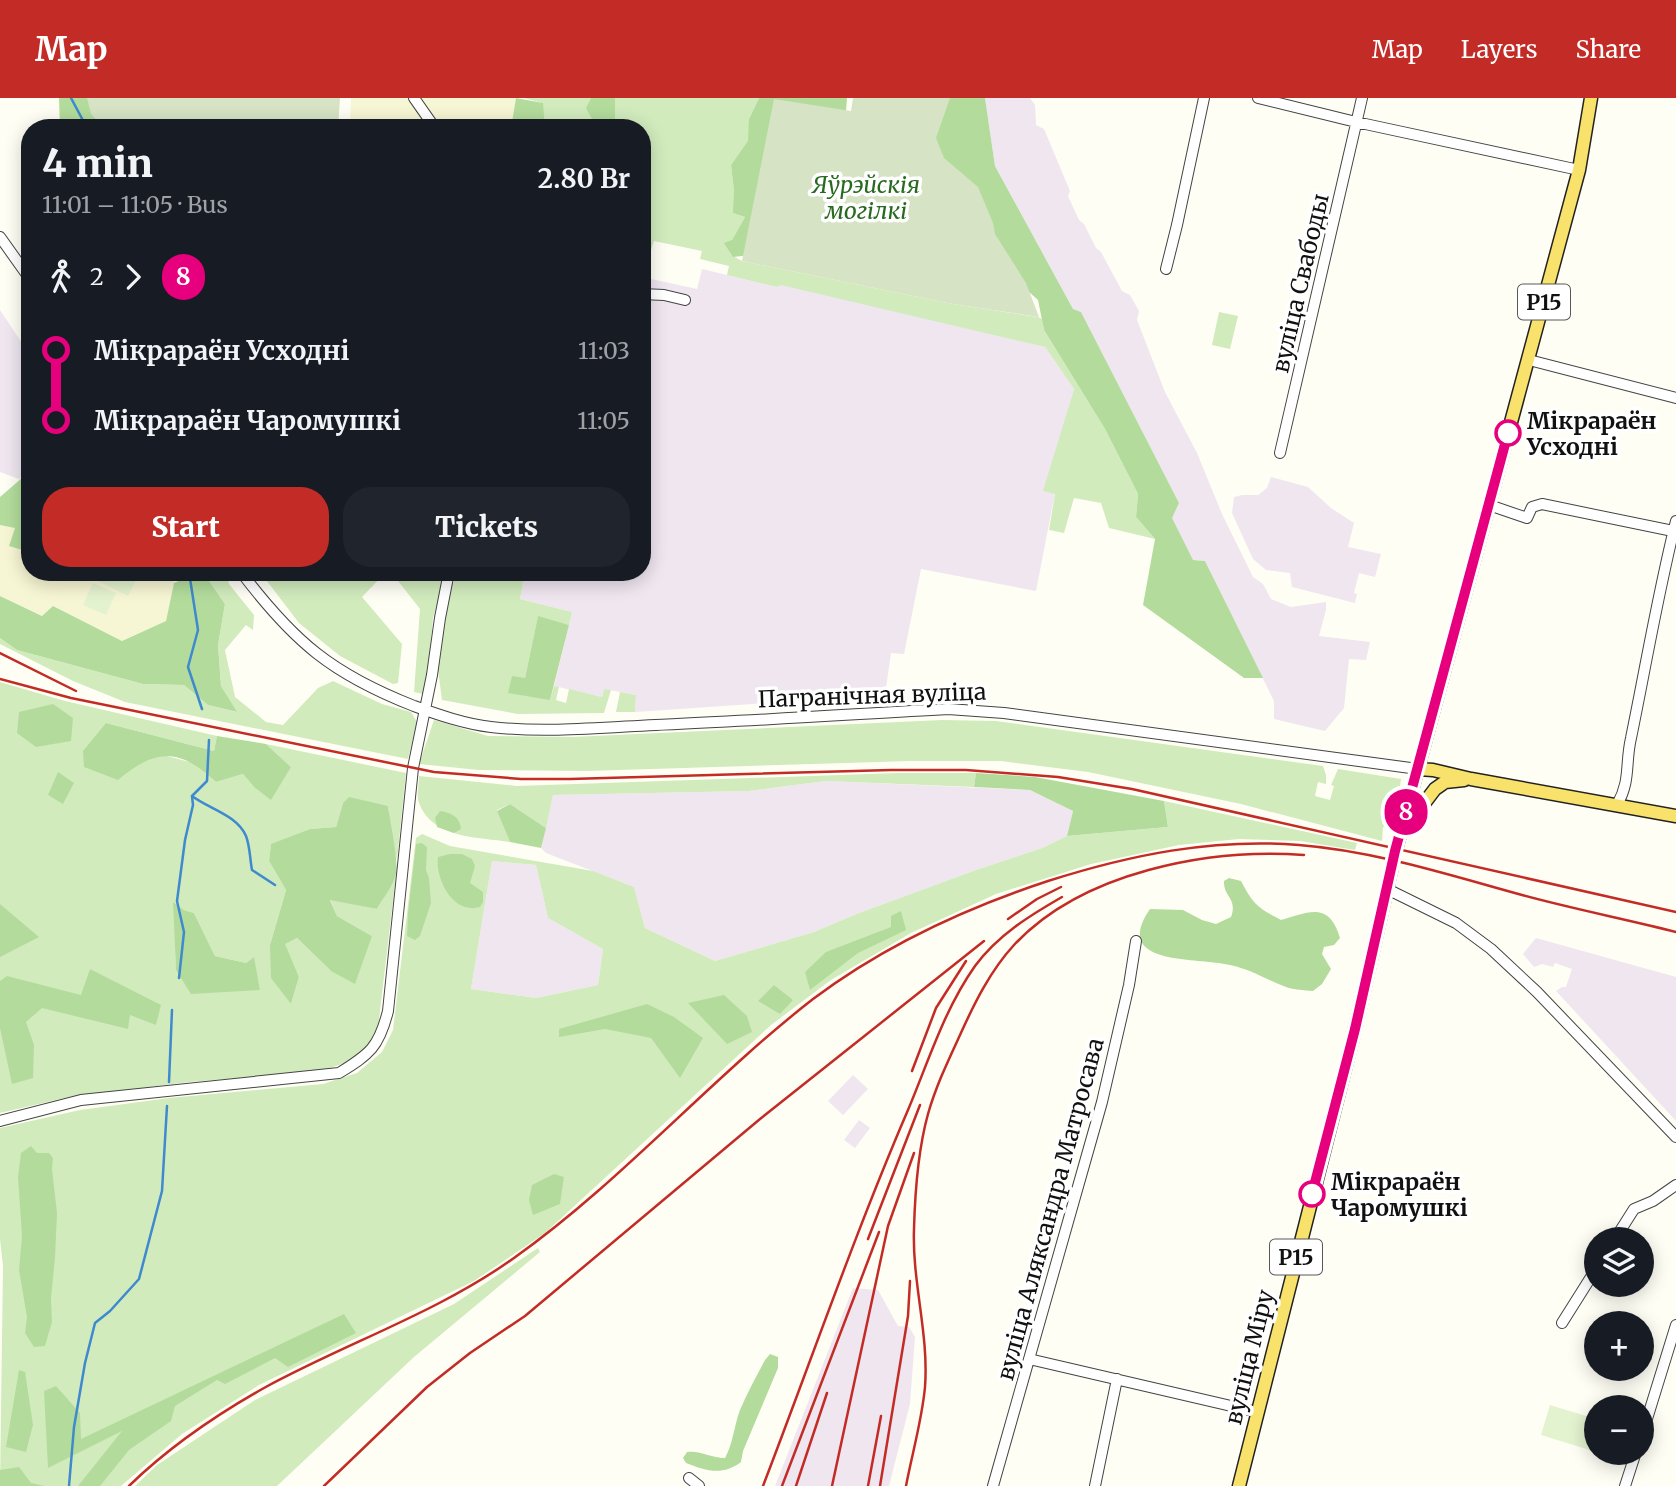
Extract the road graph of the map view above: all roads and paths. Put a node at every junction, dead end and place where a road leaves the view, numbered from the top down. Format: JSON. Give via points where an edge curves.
{"nodes":[{"id":1,"x":414,"y":98,"type":"edge"},
{"id":2,"x":1204,"y":98,"type":"edge"},
{"id":3,"x":1258,"y":98,"type":"edge"},
{"id":4,"x":1362,"y":98,"type":"edge"},
{"id":5,"x":1591,"y":98,"type":"edge"},
{"id":6,"x":429,"y":119,"type":"edge"},
{"id":7,"x":1356,"y":122,"type":"junction"},
{"id":8,"x":1579,"y":170,"type":"junction"},
{"id":9,"x":0,"y":237,"type":"edge"},
{"id":10,"x":21,"y":266,"type":"edge"},
{"id":11,"x":1166,"y":269,"type":"dead end"},
{"id":12,"x":651,"y":294,"type":"edge"},
{"id":13,"x":685,"y":300,"type":"dead end"},
{"id":14,"x":1529,"y":359,"type":"junction"},
{"id":15,"x":1676,"y":398,"type":"edge"},
{"id":16,"x":1280,"y":453,"type":"dead end"},
{"id":17,"x":1489,"y":505,"type":"junction"},
{"id":18,"x":1675,"y":526,"type":"edge"},
{"id":19,"x":248,"y":581,"type":"edge"},
{"id":20,"x":447,"y":581,"type":"edge"},
{"id":21,"x":425,"y":710,"type":"junction"},
{"id":22,"x":1418,"y":769,"type":"junction"},
{"id":23,"x":1471,"y":779,"type":"junction"},
{"id":24,"x":1617,"y":805,"type":"junction"},
{"id":25,"x":1676,"y":816,"type":"edge"},
{"id":26,"x":1391,"y":870,"type":"tunnel mouth"},
{"id":27,"x":1387,"y":889,"type":"junction"},
{"id":28,"x":1136,"y":941,"type":"dead end"},
{"id":29,"x":0,"y":1121,"type":"edge"},
{"id":30,"x":1676,"y":1137,"type":"edge"},
{"id":31,"x":1676,"y":1185,"type":"edge"},
{"id":32,"x":1623,"y":1227,"type":"edge"},
{"id":33,"x":1584,"y":1288,"type":"edge"},
{"id":34,"x":1562,"y":1323,"type":"dead end"},
{"id":35,"x":1676,"y":1325,"type":"edge"},
{"id":36,"x":1029,"y":1359,"type":"junction"},
{"id":37,"x":1117,"y":1379,"type":"junction"},
{"id":38,"x":1654,"y":1396,"type":"edge"},
{"id":39,"x":1257,"y":1412,"type":"junction"},
{"id":40,"x":1632,"y":1465,"type":"edge"},
{"id":41,"x":689,"y":1478,"type":"dead end"},
{"id":42,"x":699,"y":1486,"type":"edge"},
{"id":43,"x":993,"y":1486,"type":"edge"},
{"id":44,"x":1095,"y":1486,"type":"edge"},
{"id":45,"x":1239,"y":1486,"type":"edge"},
{"id":46,"x":1625,"y":1486,"type":"edge"}],
"edges":[{"from":1,"to":6,"type":"street"},
{"from":2,"to":11,"type":"street"},
{"from":3,"to":7,"type":"street"},
{"from":4,"to":7,"type":"street","name":"вуліца Свабоды"},
{"from":5,"to":8,"type":"main road","number":"Р15"},
{"from":7,"to":8,"type":"street"},
{"from":7,"to":16,"type":"street","name":"вуліца Свабоды"},
{"from":8,"to":14,"type":"main road","number":"Р15"},
{"from":9,"to":10,"type":"street"},
{"from":12,"to":13,"type":"street"},
{"from":14,"to":15,"type":"street"},
{"from":14,"to":17,"type":"main road","number":"Р15"},
{"from":17,"to":18,"type":"street","via":[[1527,518],[1532,507],[1542,503]]},
{"from":17,"to":22,"type":"main road","number":"Р15"},
{"from":18,"to":24,"type":"street","via":[[1628,751],[1626,788]]},
{"from":19,"to":21,"type":"street","name":"Пагранічная вуліца","via":[[270,611],[335,669],[377,692]]},
{"from":20,"to":21,"type":"street"},
{"from":21,"to":22,"type":"street","name":"Пагранічная вуліца","via":[[454,720],[519,729],[948,709]]},
{"from":21,"to":29,"type":"street","via":[[413,768],[388,1012],[383,1032],[368,1055],[339,1073],[81,1100]]},
{"from":22,"to":23,"type":"main road","name":"Пагранічная вуліца"},
{"from":22,"to":23,"type":"main road","number":"Р15","via":[[1396,847],[1436,789],[1445,782]]},
{"from":23,"to":24,"type":"main road","name":"Пагранічная вуліца"},
{"from":24,"to":25,"type":"main road","name":"Пагранічная вуліца"},
{"from":26,"to":27,"type":"main road","name":"вуліца Міру","number":"Р15"},
{"from":27,"to":30,"type":"street","via":[[1456,923],[1491,949]]},
{"from":27,"to":39,"type":"main road","name":"вуліца Міру","number":"Р15"},
{"from":28,"to":36,"type":"street","name":"вуліца Аляксандра Матросава","via":[[1102,1102]]},
{"from":31,"to":32,"type":"street","via":[[1634,1209]]},
{"from":33,"to":34,"type":"street"},
{"from":35,"to":38,"type":"street"},
{"from":36,"to":37,"type":"street"},
{"from":36,"to":43,"type":"street","name":"вуліца Аляксандра Матросава"},
{"from":37,"to":39,"type":"street"},
{"from":37,"to":44,"type":"street"},
{"from":39,"to":45,"type":"main road","name":"вуліца Міру","number":"Р15"},
{"from":40,"to":46,"type":"street"},
{"from":41,"to":42,"type":"street"}]}
